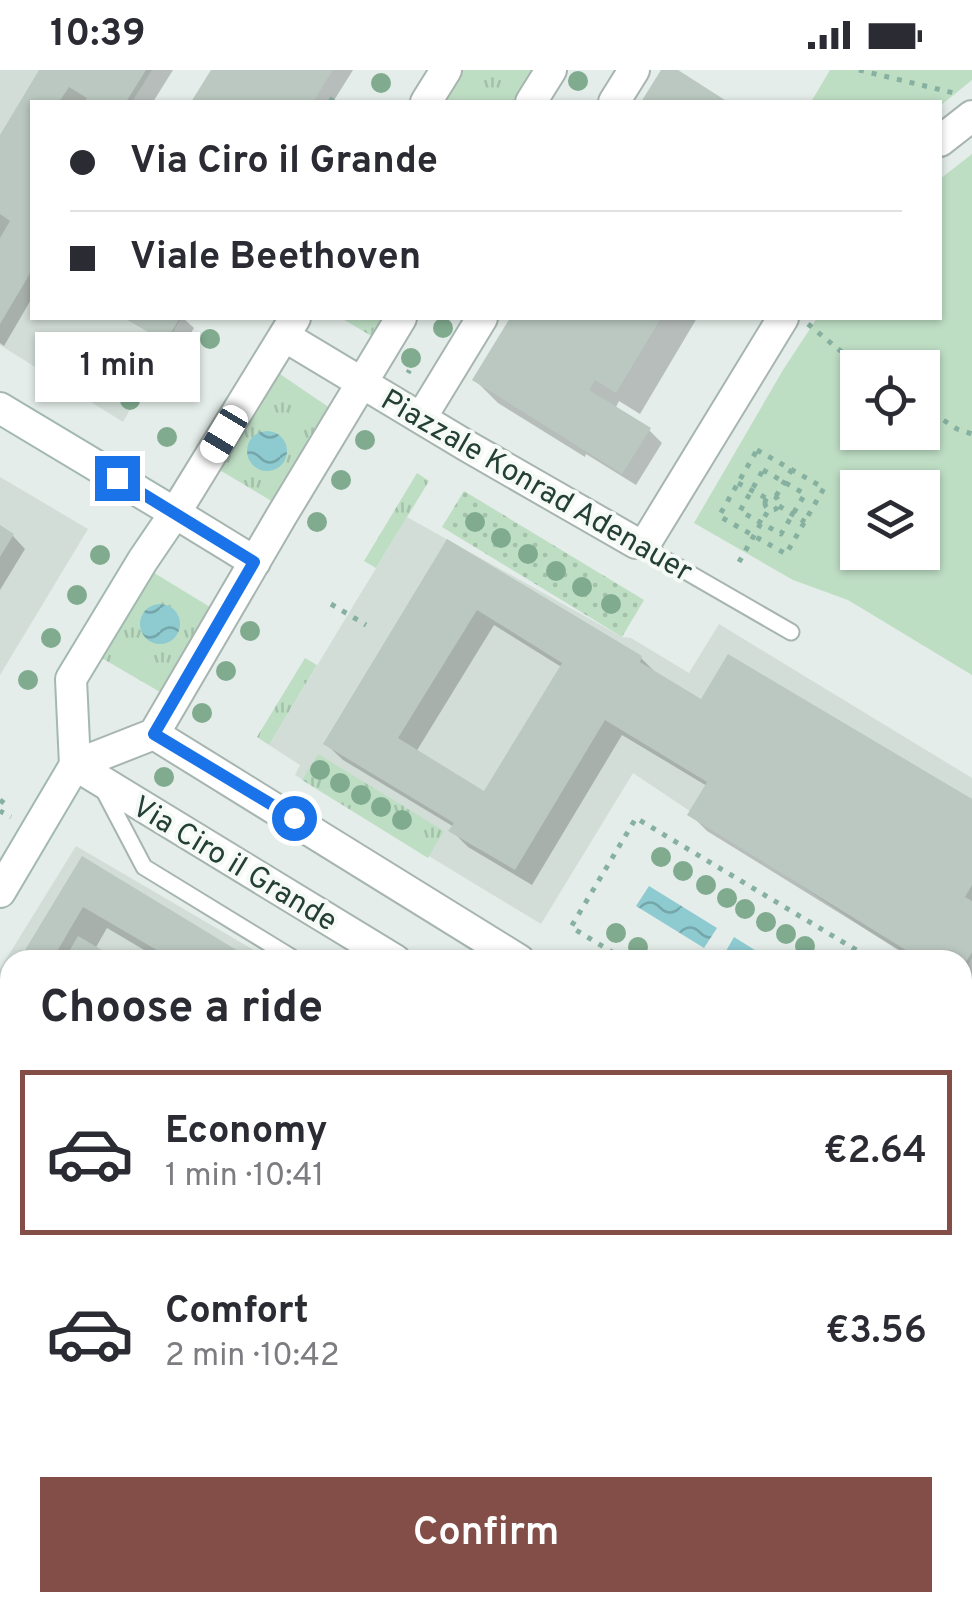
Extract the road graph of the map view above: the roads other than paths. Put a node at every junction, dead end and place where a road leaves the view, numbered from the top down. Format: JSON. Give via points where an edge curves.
{"nodes":[{"id":1,"x":446,"y":70,"type":"edge"},
{"id":2,"x":551,"y":70,"type":"edge"},
{"id":3,"x":634,"y":70,"type":"edge"},
{"id":4,"x":427,"y":100,"type":"edge"},
{"id":5,"x":532,"y":100,"type":"edge"},
{"id":6,"x":615,"y":100,"type":"edge"},
{"id":7,"x":963,"y":104,"type":"edge"},
{"id":8,"x":942,"y":139,"type":"edge"},
{"id":9,"x":400,"y":320,"type":"edge"},
{"id":10,"x":481,"y":320,"type":"edge"},
{"id":11,"x":795,"y":320,"type":"edge"},
{"id":12,"x":289,"y":327,"type":"edge"},
{"id":13,"x":362,"y":383,"type":"junction"},
{"id":14,"x":0,"y":408,"type":"edge"},
{"id":15,"x":421,"y":418,"type":"junction"},
{"id":16,"x":174,"y":513,"type":"junction"},
{"id":17,"x":636,"y":543,"type":"junction"},
{"id":18,"x":254,"y":562,"type":"junction"},
{"id":19,"x":792,"y":632,"type":"dead end"},
{"id":20,"x":154,"y":734,"type":"junction"},
{"id":21,"x":87,"y":773,"type":"junction"},
{"id":22,"x":0,"y":892,"type":"edge"},
{"id":23,"x":473,"y":948,"type":"edge"},
{"id":24,"x":280,"y":950,"type":"edge"},
{"id":25,"x":379,"y":950,"type":"edge"}],
"edges":[{"from":1,"to":4,"type":"street"},
{"from":2,"to":5,"type":"street"},
{"from":3,"to":6,"type":"street"},
{"from":7,"to":8,"type":"street"},
{"from":9,"to":13,"type":"street"},
{"from":10,"to":15,"type":"street"},
{"from":11,"to":17,"type":"street","via":[[648,539]]},
{"from":12,"to":13,"type":"street","name":"Piazzale Konrad Adenauer"},
{"from":12,"to":16,"type":"street"},
{"from":13,"to":15,"type":"street","name":"Piazzale Konrad Adenauer"},
{"from":13,"to":18,"type":"street"},
{"from":14,"to":16,"type":"street"},
{"from":15,"to":17,"type":"street","name":"Piazzale Konrad Adenauer"},
{"from":16,"to":18,"type":"street"},
{"from":16,"to":21,"type":"street","via":[[72,679]]},
{"from":17,"to":19,"type":"lane","name":"Piazzale Konrad Adenauer"},
{"from":18,"to":20,"type":"street"},
{"from":20,"to":21,"type":"street"},
{"from":20,"to":23,"type":"street","via":[[262,799]]},
{"from":21,"to":22,"type":"street"},
{"from":21,"to":24,"type":"lane","via":[[144,867]]},
{"from":21,"to":25,"type":"street","name":"Via Ciro il Grande"}]}
